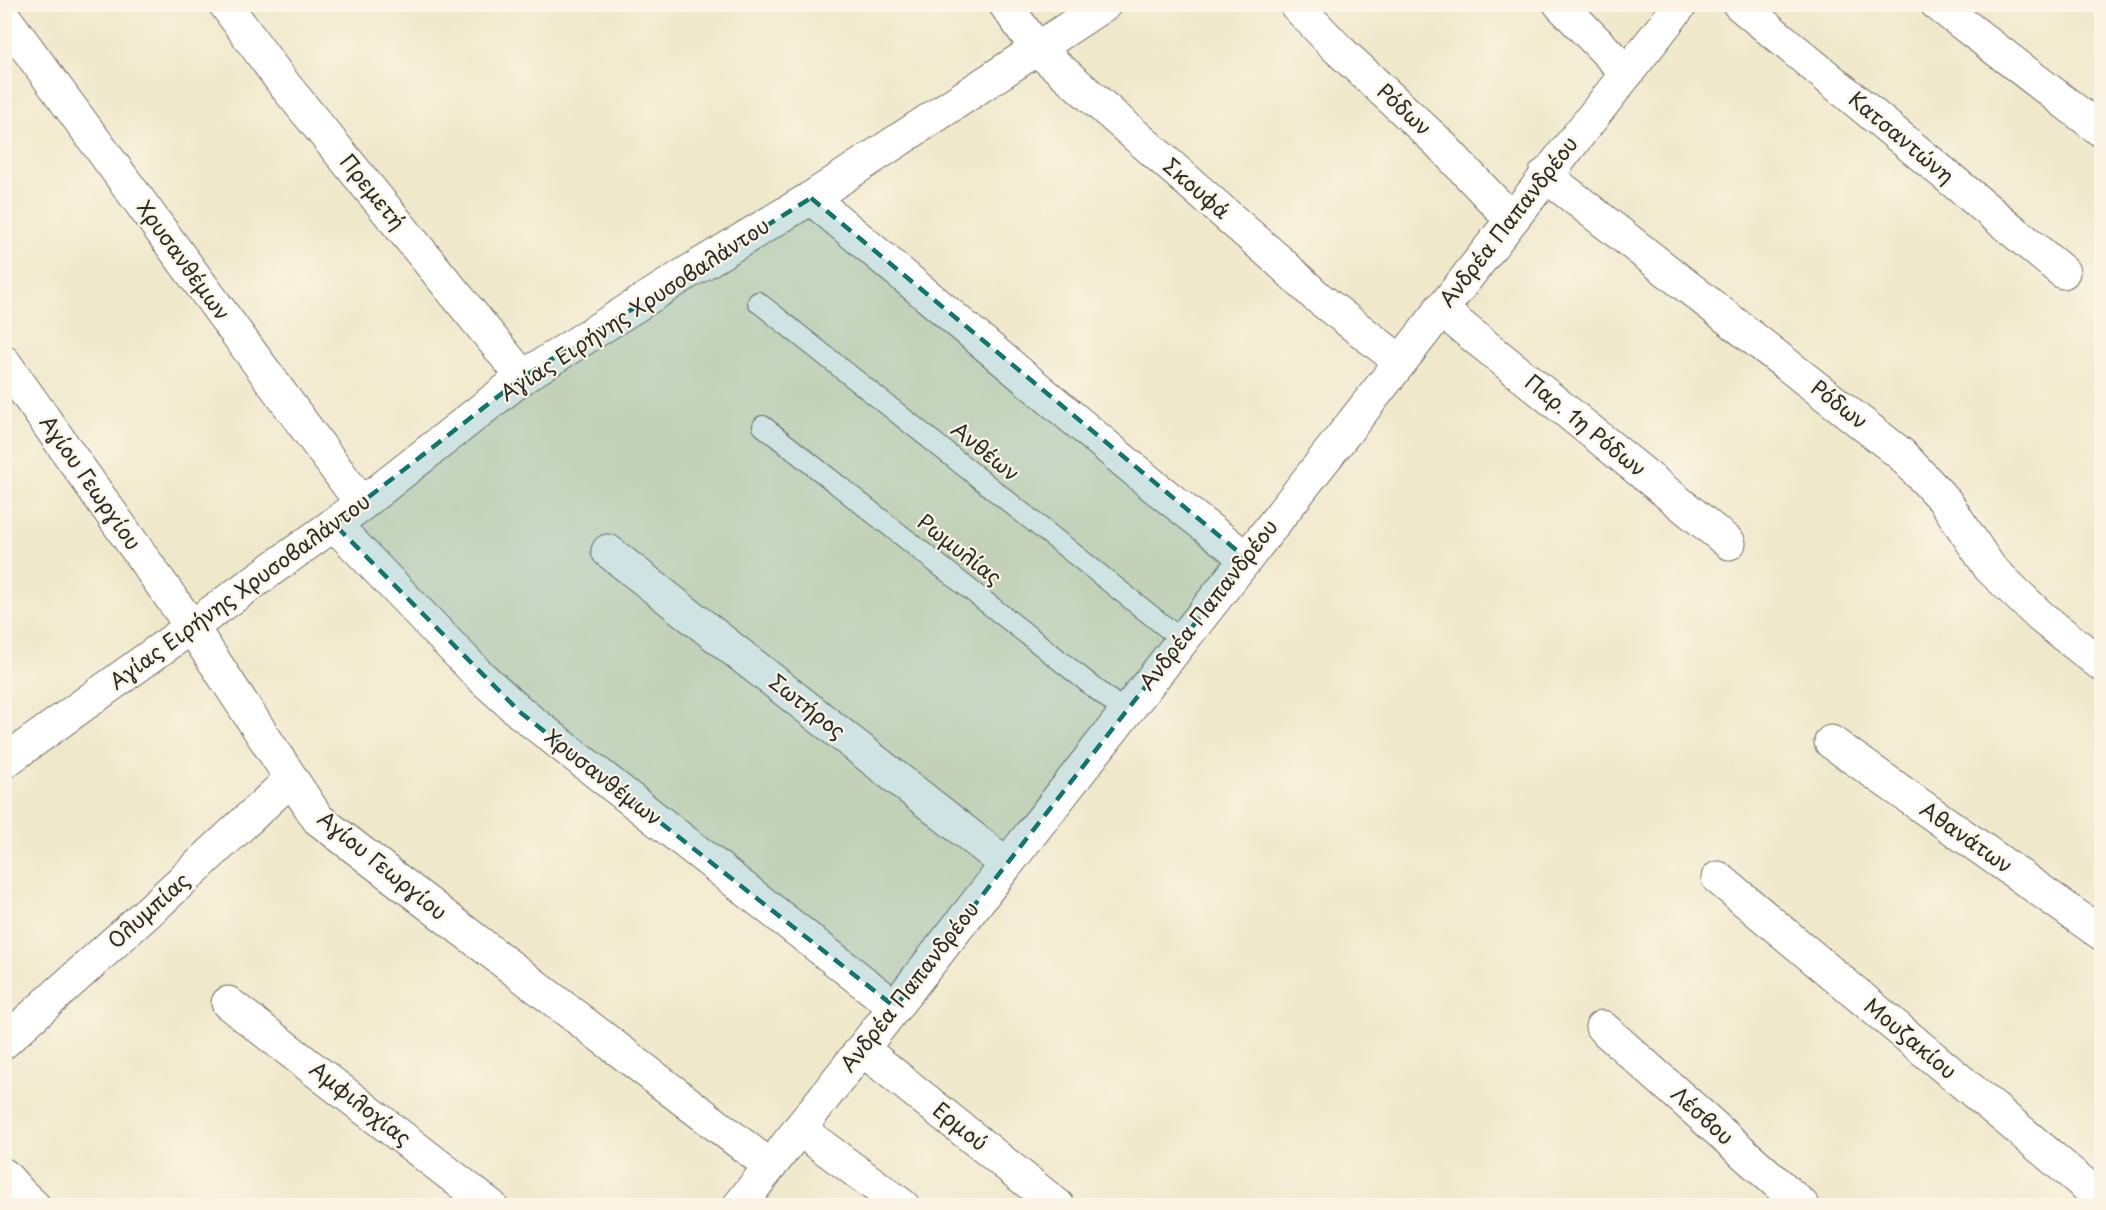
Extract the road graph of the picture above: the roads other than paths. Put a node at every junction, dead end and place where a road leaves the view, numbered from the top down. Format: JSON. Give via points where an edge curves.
{"nodes":[{"id":1,"x":225,"y":4,"type":"edge"},
{"id":2,"x":1005,"y":4,"type":"edge"},
{"id":3,"x":1105,"y":4,"type":"edge"},
{"id":4,"x":1295,"y":4,"type":"edge"},
{"id":5,"x":1560,"y":4,"type":"edge"},
{"id":6,"x":1681,"y":4,"type":"edge"},
{"id":7,"x":1739,"y":4,"type":"edge"},
{"id":8,"x":1938,"y":4,"type":"edge"},
{"id":9,"x":4,"y":17,"type":"edge"},
{"id":10,"x":1038,"y":50,"type":"junction"},
{"id":11,"x":1627,"y":73,"type":"junction"},
{"id":12,"x":2102,"y":131,"type":"edge"},
{"id":13,"x":1545,"y":175,"type":"junction"},
{"id":14,"x":811,"y":198,"type":"junction"},
{"id":15,"x":1511,"y":219,"type":"junction"},
{"id":16,"x":2062,"y":272,"type":"dead end"},
{"id":17,"x":758,"y":302,"type":"dead end"},
{"id":18,"x":1440,"y":309,"type":"junction"},
{"id":19,"x":1400,"y":361,"type":"junction"},
{"id":20,"x":4,"y":362,"type":"edge"},
{"id":21,"x":523,"y":377,"type":"junction"},
{"id":22,"x":763,"y":426,"type":"dead end"},
{"id":23,"x":363,"y":504,"type":"junction"},
{"id":24,"x":334,"y":524,"type":"junction"},
{"id":25,"x":1729,"y":543,"type":"dead end"},
{"id":26,"x":608,"y":550,"type":"dead end"},
{"id":27,"x":1246,"y":558,"type":"junction"},
{"id":28,"x":191,"y":626,"type":"junction"},
{"id":29,"x":1182,"y":640,"type":"junction"},
{"id":30,"x":2102,"y":665,"type":"edge"},
{"id":31,"x":1125,"y":712,"type":"junction"},
{"id":32,"x":1831,"y":742,"type":"dead end"},
{"id":33,"x":4,"y":762,"type":"edge"},
{"id":34,"x":291,"y":779,"type":"junction"},
{"id":35,"x":1006,"y":864,"type":"junction"},
{"id":36,"x":1718,"y":878,"type":"dead end"},
{"id":37,"x":2102,"y":934,"type":"edge"},
{"id":38,"x":228,"y":1003,"type":"dead end"},
{"id":39,"x":895,"y":1006,"type":"junction"},
{"id":40,"x":1602,"y":1027,"type":"dead end"},
{"id":41,"x":4,"y":1041,"type":"edge"},
{"id":42,"x":862,"y":1049,"type":"junction"},
{"id":43,"x":799,"y":1129,"type":"junction"},
{"id":44,"x":770,"y":1166,"type":"junction"},
{"id":45,"x":2102,"y":1199,"type":"edge"},
{"id":46,"x":491,"y":1206,"type":"edge"},
{"id":47,"x":739,"y":1206,"type":"edge"},
{"id":48,"x":903,"y":1206,"type":"edge"},
{"id":49,"x":1058,"y":1206,"type":"edge"},
{"id":50,"x":1803,"y":1206,"type":"edge"}],
"edges":[{"from":1,"to":21,"type":"street","name":"Πρεμετή","via":[[283,83]]},
{"from":2,"to":10,"type":"street","name":"Σκουφά"},
{"from":3,"to":10,"type":"street","name":"Αγίας Ειρήνης Χρυσοβαλάντου"},
{"from":4,"to":15,"type":"street","name":"Ρόδων","via":[[1438,142]]},
{"from":5,"to":11,"type":"street"},
{"from":6,"to":11,"type":"street","name":"Ανδρέα Παπανδρέου"},
{"from":7,"to":16,"type":"street","name":"Κατσαντώνη"},
{"from":8,"to":12,"type":"street"},
{"from":9,"to":23,"type":"street","name":"Χρυσανθέμων"},
{"from":10,"to":14,"type":"street","name":"Αγίας Ειρήνης Χρυσοβαλάντου"},
{"from":10,"to":19,"type":"street","name":"Σκουφά","via":[[1316,296]]},
{"from":11,"to":13,"type":"street","name":"Ανδρέα Παπανδρέου"},
{"from":13,"to":15,"type":"street","name":"Ανδρέα Παπανδρέου"},
{"from":13,"to":30,"type":"street","name":"Ρόδων","via":[[1901,454],[1945,501],[1990,568],[2041,617]]},
{"from":14,"to":21,"type":"street","name":"Αγίας Ειρήνης Χρυσοβαλάντου"},
{"from":14,"to":27,"type":"street","via":[[1155,487]]},
{"from":15,"to":18,"type":"street","name":"Ανδρέα Παπανδρέου"},
{"from":17,"to":29,"type":"lane","name":"Ανθέων"},
{"from":18,"to":19,"type":"street","name":"Ανδρέα Παπανδρέου"},
{"from":18,"to":25,"type":"street","name":"Παρ. 1η Ρόδων"},
{"from":19,"to":27,"type":"street","name":"Ανδρέα Παπανδρέου"},
{"from":20,"to":28,"type":"street","name":"Αγίου Γεωργίου"},
{"from":21,"to":23,"type":"street","name":"Αγίας Ειρήνης Χρυσοβαλάντου"},
{"from":22,"to":31,"type":"lane","name":"Ρωμυλίας"},
{"from":23,"to":24,"type":"street","name":"Αγίας Ειρήνης Χρυσοβαλάντου"},
{"from":24,"to":28,"type":"street","name":"Αγίας Ειρήνης Χρυσοβαλάντου"},
{"from":24,"to":39,"type":"street","name":"Χρυσανθέμων","via":[[479,675],[521,713]]},
{"from":26,"to":35,"type":"street","name":"Σωτήρος"},
{"from":27,"to":29,"type":"street","name":"Ανδρέα Παπανδρέου"},
{"from":28,"to":33,"type":"street","name":"Αγίας Ειρήνης Χρυσοβαλάντου"},
{"from":28,"to":34,"type":"street","name":"Αγίου Γεωργίου"},
{"from":29,"to":31,"type":"street","name":"Ανδρέα Παπανδρέου"},
{"from":31,"to":35,"type":"street","name":"Ανδρέα Παπανδρέου"},
{"from":32,"to":37,"type":"street","name":"Αθανάτων"},
{"from":34,"to":41,"type":"street","name":"Ολυμπίας"},
{"from":34,"to":44,"type":"street","name":"Αγίου Γεωργίου","via":[[318,819]]},
{"from":35,"to":39,"type":"street","name":"Ανδρέα Παπανδρέου"},
{"from":36,"to":45,"type":"street","name":"Μουζακίου"},
{"from":38,"to":46,"type":"street","name":"Αμφιλοχίας"},
{"from":39,"to":42,"type":"street","name":"Ανδρέα Παπανδρέου"},
{"from":40,"to":50,"type":"street","name":"Λέσβου"},
{"from":42,"to":43,"type":"street","name":"Ανδρέα Παπανδρέου"},
{"from":42,"to":49,"type":"street","name":"Ερμού"},
{"from":43,"to":44,"type":"street","name":"Ανδρέα Παπανδρέου"},
{"from":43,"to":48,"type":"street"},
{"from":44,"to":47,"type":"street","name":"Ανδρέα Παπανδρέου"}]}
